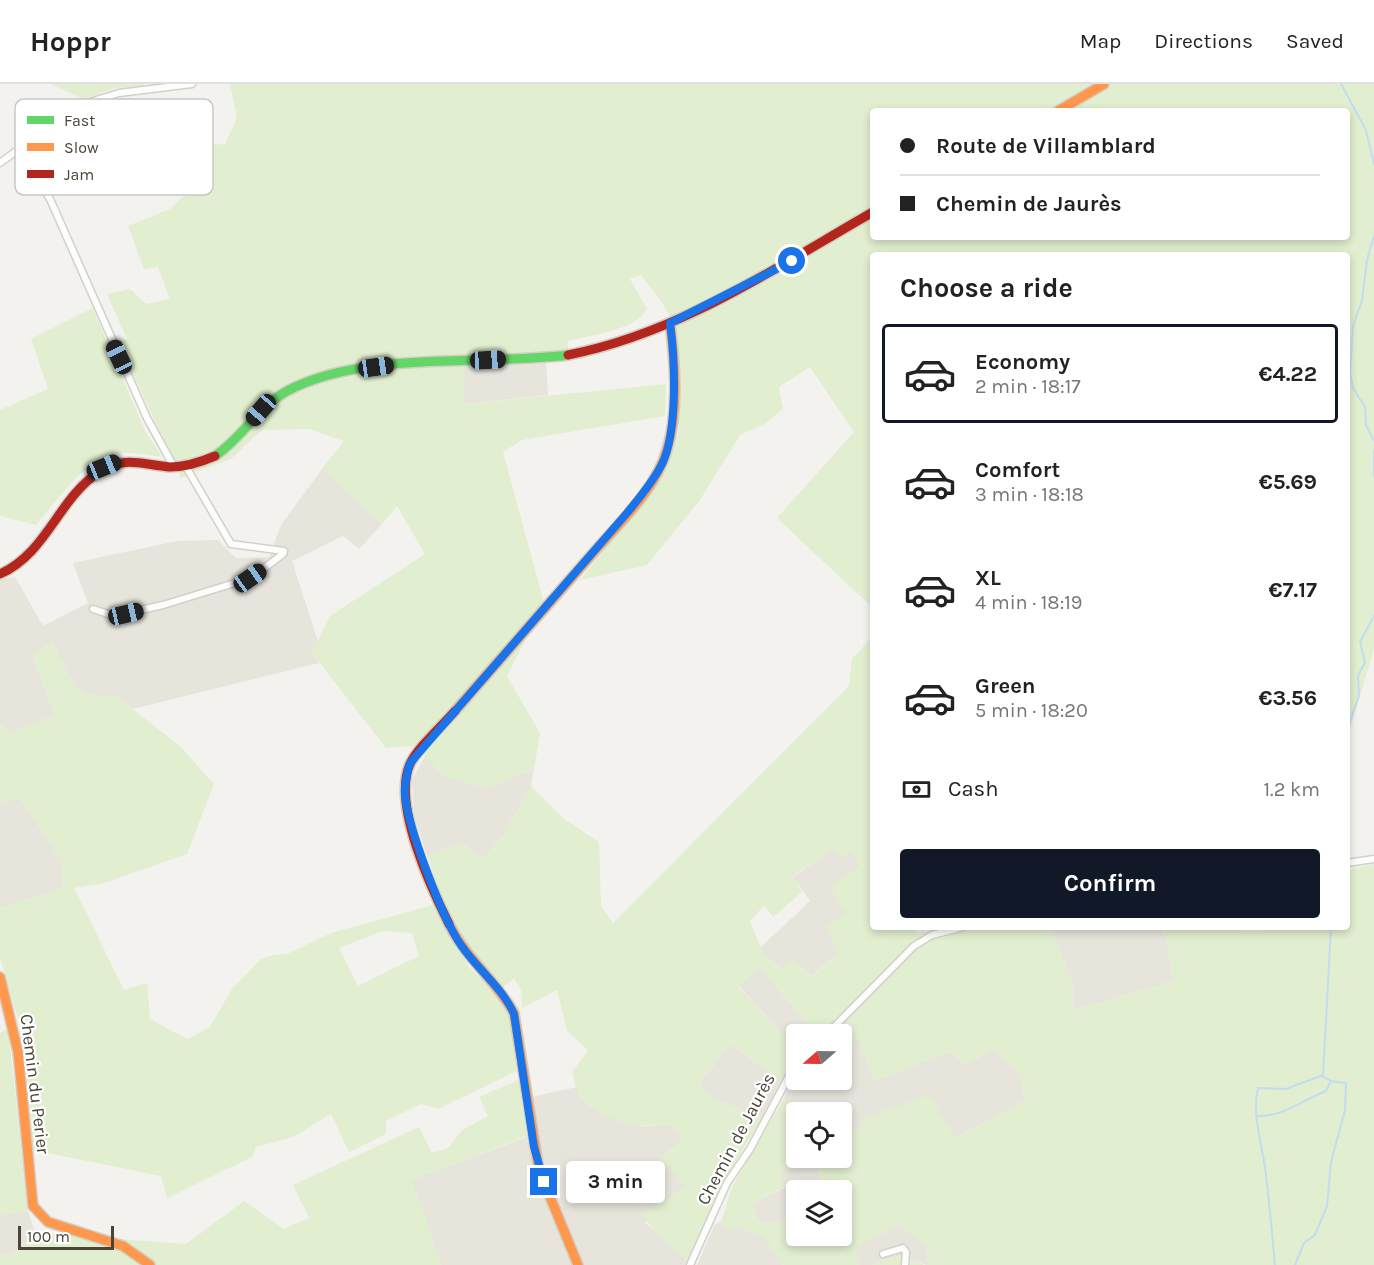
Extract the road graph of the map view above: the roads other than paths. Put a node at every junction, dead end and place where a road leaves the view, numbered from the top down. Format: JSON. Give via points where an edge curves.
{"nodes":[{"id":1,"x":192,"y":84,"type":"edge"},
{"id":2,"x":1104,"y":84,"type":"edge"},
{"id":3,"x":148,"y":87,"type":"edge"},
{"id":4,"x":97,"y":99,"type":"edge"},
{"id":5,"x":1063,"y":108,"type":"edge"},
{"id":6,"x":15,"y":152,"type":"edge"},
{"id":7,"x":0,"y":162,"type":"edge"},
{"id":8,"x":47,"y":195,"type":"edge"},
{"id":9,"x":870,"y":214,"type":"edge"},
{"id":10,"x":670,"y":323,"type":"junction"},
{"id":11,"x":185,"y":465,"type":"junction"},
{"id":12,"x":174,"y":467,"type":"junction"},
{"id":13,"x":0,"y":574,"type":"edge"},
{"id":14,"x":93,"y":609,"type":"dead end"},
{"id":15,"x":1374,"y":859,"type":"edge"},
{"id":16,"x":1350,"y":863,"type":"edge"},
{"id":17,"x":951,"y":930,"type":"edge"},
{"id":18,"x":0,"y":977,"type":"edge"},
{"id":19,"x":837,"y":1024,"type":"edge"},
{"id":20,"x":786,"y":1082,"type":"edge"},
{"id":21,"x":883,"y":1254,"type":"dead end"},
{"id":22,"x":150,"y":1265,"type":"edge"},
{"id":23,"x":578,"y":1265,"type":"edge"},
{"id":24,"x":690,"y":1265,"type":"edge"},
{"id":25,"x":905,"y":1265,"type":"edge"}],
"edges":[{"from":1,"to":3,"type":"street"},
{"from":2,"to":5,"type":"street"},
{"from":3,"to":4,"type":"street"},
{"from":6,"to":7,"type":"street"},
{"from":8,"to":12,"type":"street","via":[[147,418]]},
{"from":9,"to":10,"type":"street","via":[[792,261]]},
{"from":10,"to":11,"type":"street","via":[[611,345],[569,355],[397,364],[321,378],[274,399],[220,453]]},
{"from":10,"to":23,"type":"street","via":[[673,430],[663,463],[634,504],[410,763],[407,773],[405,794],[410,817],[442,910],[459,943],[507,999],[514,1014],[539,1170]]},
{"from":11,"to":12,"type":"street"},
{"from":11,"to":14,"type":"street","via":[[231,544],[284,551],[283,554],[250,578],[163,605],[114,616]]},
{"from":12,"to":13,"type":"street","via":[[131,459],[104,467],[69,501],[37,546],[19,564]]},
{"from":15,"to":16,"type":"street"},
{"from":17,"to":19,"type":"street","via":[[932,935],[914,946]]},
{"from":18,"to":22,"type":"street","name":"Chemin du Perier","via":[[18,1052],[37,1215],[48,1224],[122,1246]]},
{"from":20,"to":24,"type":"street","name":"Chemin de Jaurès","via":[[727,1183]]},
{"from":21,"to":25,"type":"street","via":[[903,1248]]}]}
